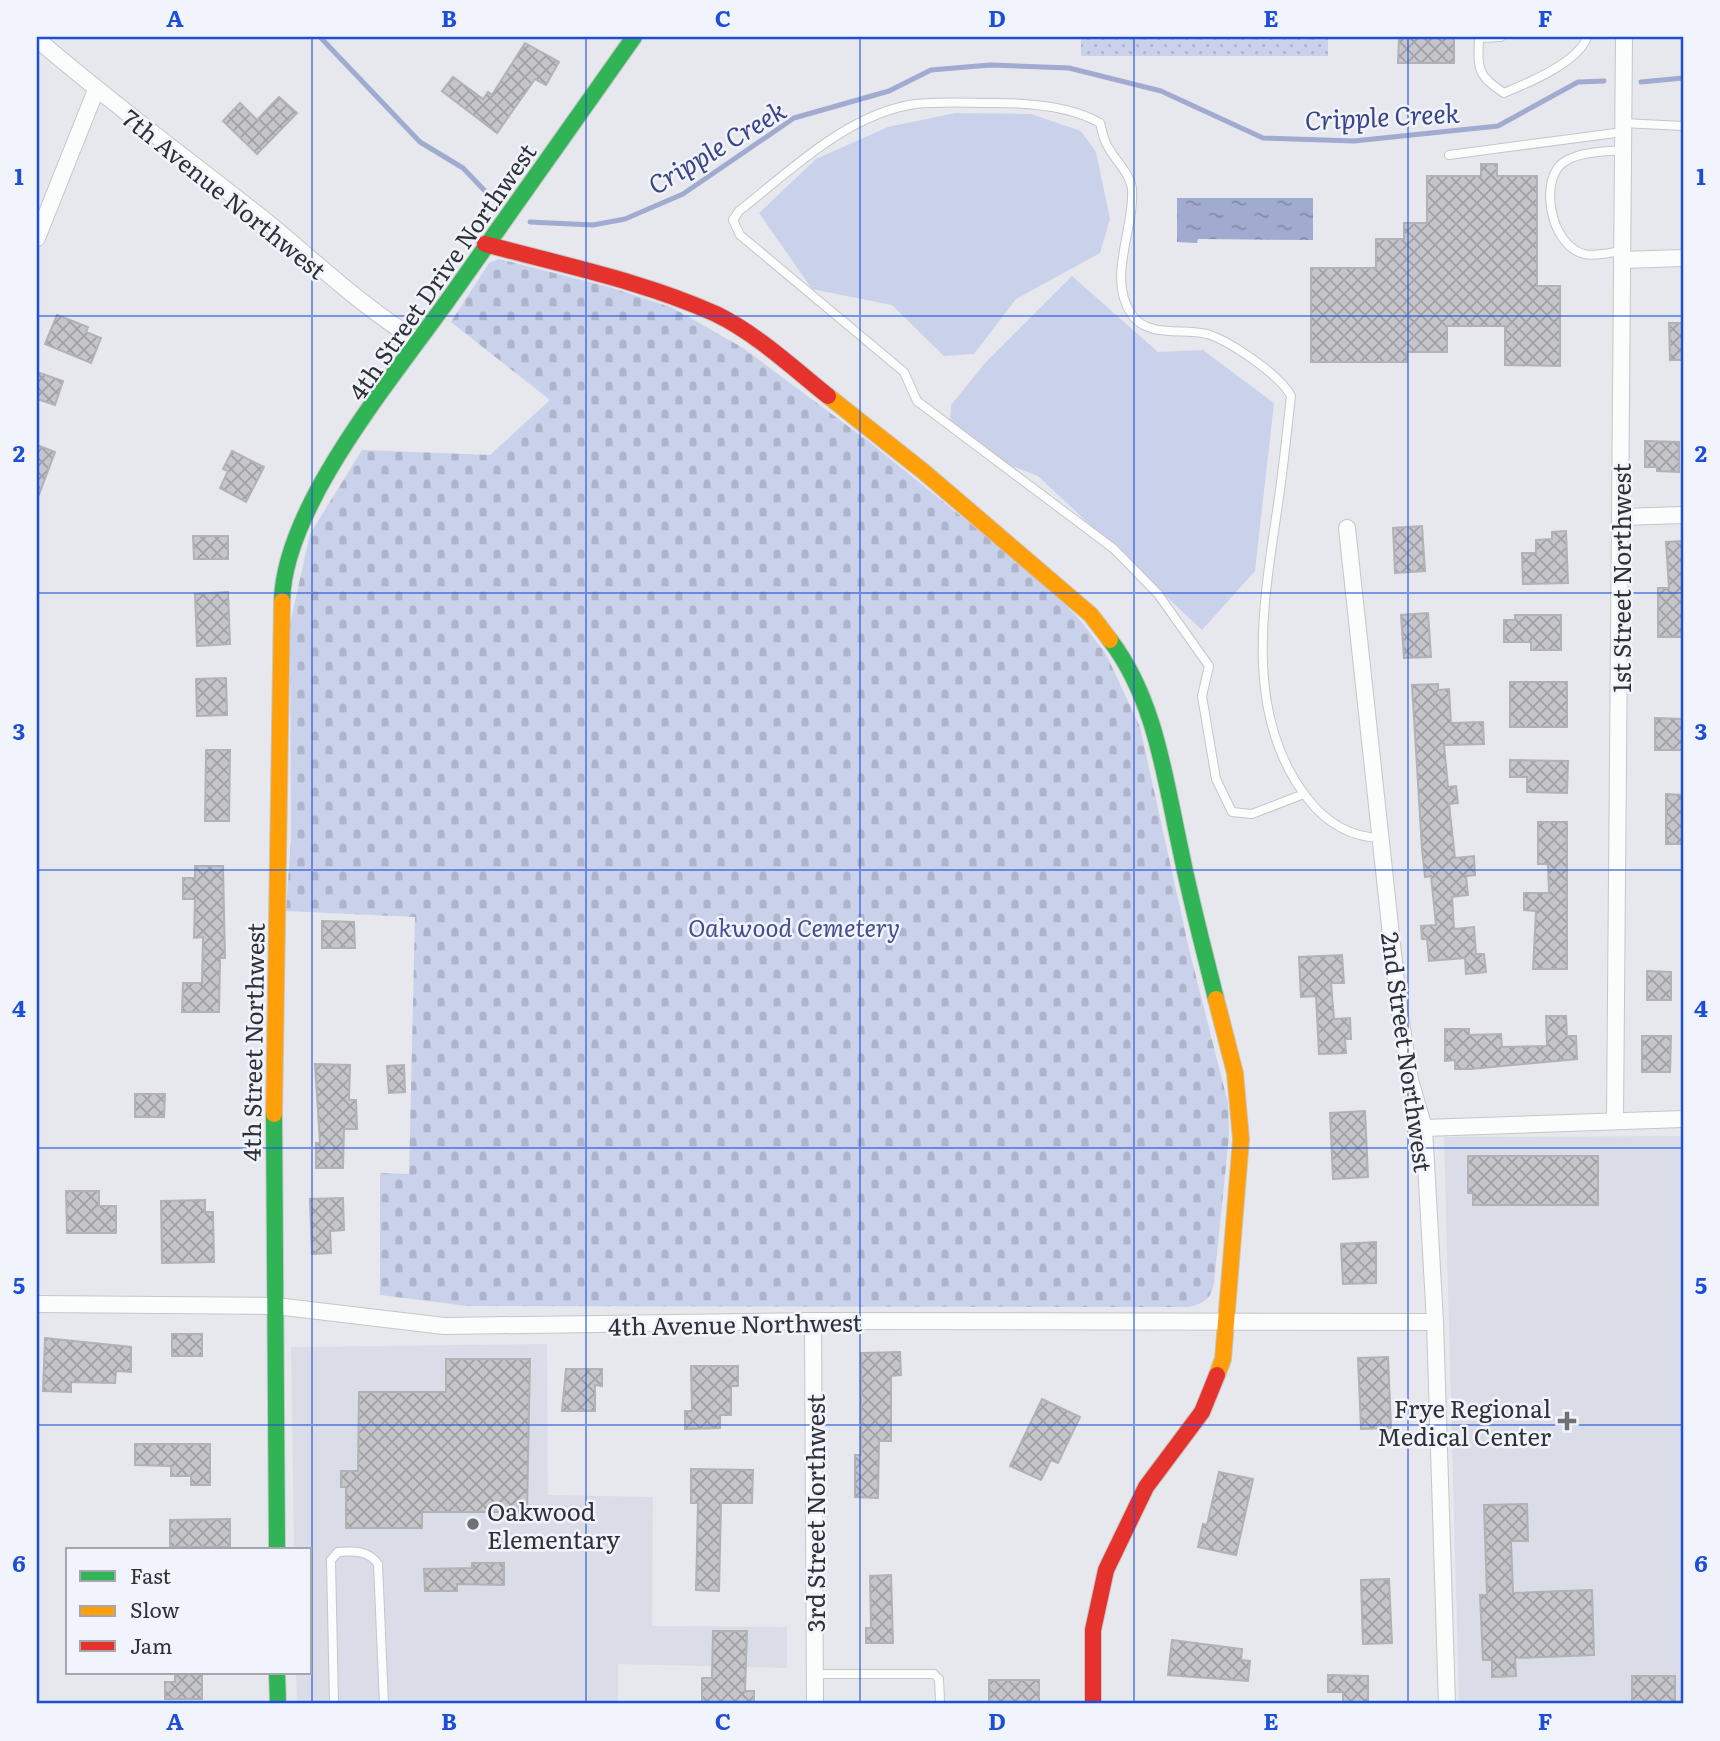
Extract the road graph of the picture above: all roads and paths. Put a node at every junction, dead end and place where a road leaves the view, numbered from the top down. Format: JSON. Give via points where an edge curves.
{"nodes":[{"id":1,"x":634,"y":37,"type":"edge"},
{"id":2,"x":1479,"y":37,"type":"edge"},
{"id":3,"x":1501,"y":37,"type":"edge"},
{"id":4,"x":1587,"y":37,"type":"edge"},
{"id":5,"x":1624,"y":37,"type":"edge"},
{"id":6,"x":37,"y":39,"type":"edge"},
{"id":7,"x":96,"y":90,"type":"junction"},
{"id":8,"x":1683,"y":126,"type":"edge"},
{"id":9,"x":1623,"y":127,"type":"junction"},
{"id":10,"x":1623,"y":150,"type":"junction"},
{"id":11,"x":1449,"y":155,"type":"dead end"},
{"id":12,"x":37,"y":238,"type":"edge"},
{"id":13,"x":485,"y":244,"type":"junction"},
{"id":14,"x":1622,"y":255,"type":"junction"},
{"id":15,"x":1683,"y":258,"type":"edge"},
{"id":16,"x":418,"y":341,"type":"junction"},
{"id":17,"x":1683,"y":515,"type":"edge"},
{"id":18,"x":1620,"y":517,"type":"junction"},
{"id":19,"x":1347,"y":527,"type":"dead end"},
{"id":20,"x":293,"y":536,"type":"joint"},
{"id":21,"x":1304,"y":794,"type":"junction"},
{"id":22,"x":1380,"y":838,"type":"junction"},
{"id":23,"x":1683,"y":1119,"type":"edge"},
{"id":24,"x":1615,"y":1120,"type":"junction"},
{"id":25,"x":1424,"y":1128,"type":"junction"},
{"id":26,"x":37,"y":1304,"type":"edge"},
{"id":27,"x":276,"y":1306,"type":"junction"},
{"id":28,"x":813,"y":1321,"type":"junction"},
{"id":29,"x":1227,"y":1321,"type":"junction"},
{"id":30,"x":1435,"y":1322,"type":"junction"},
{"id":31,"x":277,"y":1548,"type":"edge"},
{"id":32,"x":277,"y":1674,"type":"edge"},
{"id":33,"x":815,"y":1674,"type":"junction"},
{"id":34,"x":940,"y":1701,"type":"dead end"},
{"id":35,"x":278,"y":1704,"type":"edge"},
{"id":36,"x":334,"y":1704,"type":"edge"},
{"id":37,"x":384,"y":1704,"type":"edge"},
{"id":38,"x":815,"y":1704,"type":"edge"},
{"id":39,"x":1093,"y":1704,"type":"edge"},
{"id":40,"x":1447,"y":1704,"type":"edge"}],
"edges":[{"from":1,"to":13,"type":"street","name":"4th Street Drive Northwest"},
{"from":2,"to":3,"type":"lane"},
{"from":2,"to":4,"type":"lane","via":[[1479,68],[1484,80],[1504,93],[1552,70],[1583,48]]},
{"from":5,"to":9,"type":"street","name":"1st Street Northwest"},
{"from":6,"to":7,"type":"street","name":"7th Avenue Northwest"},
{"from":7,"to":12,"type":"street"},
{"from":7,"to":16,"type":"street","name":"7th Avenue Northwest","via":[[278,231],[352,296]]},
{"from":8,"to":9,"type":"lane"},
{"from":9,"to":10,"type":"street","name":"1st Street Northwest"},
{"from":9,"to":11,"type":"lane"},
{"from":10,"to":14,"type":"street","name":"1st Street Northwest"},
{"from":10,"to":14,"type":"lane","via":[[1568,159],[1556,170],[1551,194],[1554,222],[1564,240],[1584,254]]},
{"from":13,"to":16,"type":"street","name":"4th Street Drive Northwest"},
{"from":13,"to":29,"type":"street","via":[[681,299],[751,335],[992,528],[1091,615],[1123,657],[1154,728],[1235,1073],[1241,1139]]},
{"from":14,"to":15,"type":"street"},
{"from":14,"to":18,"type":"street","name":"1st Street Northwest"},
{"from":16,"to":20,"type":"street","name":"4th Street Drive Northwest","via":[[309,503]]},
{"from":17,"to":18,"type":"street"},
{"from":18,"to":24,"type":"street","name":"1st Street Northwest"},
{"from":19,"to":22,"type":"street","name":"2nd Street Northwest"},
{"from":20,"to":27,"type":"street","name":"4th Street Northwest","via":[[282,586],[279,676]]},
{"from":21,"to":21,"type":"lane","via":[[1272,726],[1261,657],[1265,578],[1291,396],[1274,376],[1219,339],[1161,331],[1133,318],[1125,303],[1122,277],[1132,188],[1100,123],[1022,103],[913,104],[852,127],[807,154],[739,212],[733,220],[740,235],[904,372],[917,401],[1114,549],[1158,594],[1209,666],[1202,696],[1216,779],[1232,812],[1252,814]]},
{"from":21,"to":22,"type":"lane","via":[[1323,818],[1362,837]]},
{"from":22,"to":25,"type":"street","name":"2nd Street Northwest","via":[[1399,1009],[1410,1080]]},
{"from":23,"to":24,"type":"street"},
{"from":24,"to":25,"type":"street"},
{"from":25,"to":30,"type":"street","name":"2nd Street Northwest"},
{"from":26,"to":27,"type":"street","name":"4th Avenue Northwest"},
{"from":27,"to":28,"type":"street","name":"4th Avenue Northwest","via":[[444,1326]]},
{"from":27,"to":31,"type":"street","name":"4th Street Northwest"},
{"from":28,"to":29,"type":"street","name":"4th Avenue Northwest"},
{"from":28,"to":33,"type":"street","name":"3rd Street Northwest"},
{"from":29,"to":30,"type":"street","name":"4th Avenue Northwest"},
{"from":29,"to":39,"type":"street","via":[[1223,1359],[1202,1412],[1146,1487],[1106,1570],[1093,1630]]},
{"from":30,"to":40,"type":"street","name":"2nd Street Northwest"},
{"from":32,"to":35,"type":"street"},
{"from":33,"to":34,"type":"lane","via":[[934,1674],[939,1679]]},
{"from":33,"to":38,"type":"street","name":"3rd Street Northwest"},
{"from":36,"to":37,"type":"lane","via":[[331,1560],[338,1552],[352,1551],[373,1557],[378,1564]]}]}
